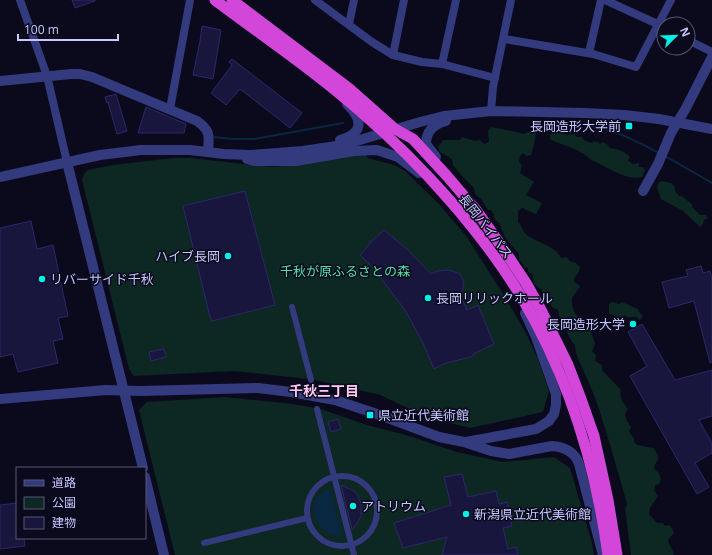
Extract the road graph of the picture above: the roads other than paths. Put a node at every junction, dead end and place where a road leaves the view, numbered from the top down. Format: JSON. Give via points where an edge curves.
{"nodes":[{"id":1,"x":20,"y":0,"type":"edge"},
{"id":2,"x":190,"y":0,"type":"edge"},
{"id":3,"x":215,"y":0,"type":"edge"},
{"id":4,"x":232,"y":0,"type":"edge"},
{"id":5,"x":315,"y":0,"type":"edge"},
{"id":6,"x":354,"y":0,"type":"edge"},
{"id":7,"x":404,"y":0,"type":"edge"},
{"id":8,"x":456,"y":0,"type":"edge"},
{"id":9,"x":511,"y":0,"type":"edge"},
{"id":10,"x":601,"y":0,"type":"edge"},
{"id":11,"x":605,"y":0,"type":"edge"},
{"id":12,"x":671,"y":0,"type":"edge"},
{"id":13,"x":665,"y":16,"type":"edge"},
{"id":14,"x":349,"y":24,"type":"junction"},
{"id":15,"x":656,"y":24,"type":"edge"},
{"id":16,"x":656,"y":34,"type":"edge"},
{"id":17,"x":504,"y":39,"type":"junction"},
{"id":18,"x":696,"y":44,"type":"edge"},
{"id":19,"x":712,"y":52,"type":"edge"},
{"id":20,"x":589,"y":54,"type":"junction"},
{"id":21,"x":393,"y":55,"type":"junction"},
{"id":22,"x":712,"y":57,"type":"edge"},
{"id":23,"x":442,"y":64,"type":"junction"},
{"id":24,"x":47,"y":76,"type":"junction"},
{"id":25,"x":495,"y":78,"type":"junction"},
{"id":26,"x":0,"y":81,"type":"edge"},
{"id":27,"x":325,"y":83,"type":"junction"},
{"id":28,"x":170,"y":109,"type":"junction"},
{"id":29,"x":491,"y":111,"type":"junction"},
{"id":30,"x":611,"y":115,"type":"junction"},
{"id":31,"x":678,"y":122,"type":"junction"},
{"id":32,"x":712,"y":129,"type":"edge"},
{"id":33,"x":390,"y":131,"type":"junction"},
{"id":34,"x":208,"y":151,"type":"junction"},
{"id":35,"x":224,"y":154,"type":"junction"},
{"id":36,"x":250,"y":155,"type":"junction"},
{"id":37,"x":67,"y":162,"type":"junction"},
{"id":38,"x":0,"y":177,"type":"edge"},
{"id":39,"x":439,"y":189,"type":"junction"},
{"id":40,"x":643,"y":191,"type":"dead end"},
{"id":41,"x":476,"y":210,"type":"junction"},
{"id":42,"x":507,"y":274,"type":"junction"},
{"id":43,"x":292,"y":307,"type":"dead end"},
{"id":44,"x":311,"y":380,"type":"dead end"},
{"id":45,"x":124,"y":390,"type":"junction"},
{"id":46,"x":0,"y":399,"type":"edge"},
{"id":47,"x":317,"y":409,"type":"dead end"},
{"id":48,"x":464,"y":442,"type":"junction"},
{"id":49,"x":143,"y":467,"type":"edge"},
{"id":50,"x":334,"y":476,"type":"junction"},
{"id":51,"x":146,"y":481,"type":"edge"},
{"id":52,"x":307,"y":518,"type":"junction"},
{"id":53,"x":204,"y":543,"type":"dead end"},
{"id":54,"x":351,"y":544,"type":"junction"},
{"id":55,"x":164,"y":555,"type":"edge"},
{"id":56,"x":354,"y":555,"type":"edge"},
{"id":57,"x":603,"y":555,"type":"edge"},
{"id":58,"x":608,"y":555,"type":"edge"},
{"id":59,"x":617,"y":555,"type":"edge"}],
"edges":[{"from":1,"to":24,"type":"street"},
{"from":2,"to":28,"type":"street"},
{"from":3,"to":27,"type":"highway","name":"長岡バイパス"},
{"from":4,"to":33,"type":"highway","name":"長岡バイパス","via":[[351,90]]},
{"from":5,"to":14,"type":"street"},
{"from":6,"to":14,"type":"street"},
{"from":7,"to":21,"type":"street"},
{"from":8,"to":23,"type":"street"},
{"from":9,"to":17,"type":"street"},
{"from":10,"to":20,"type":"street"},
{"from":11,"to":15,"type":"street"},
{"from":12,"to":13,"type":"street"},
{"from":14,"to":21,"type":"street"},
{"from":16,"to":20,"type":"street","via":[[636,67]]},
{"from":17,"to":20,"type":"street"},
{"from":17,"to":25,"type":"street"},
{"from":18,"to":19,"type":"street"},
{"from":21,"to":23,"type":"street"},
{"from":22,"to":31,"type":"street"},
{"from":23,"to":25,"type":"street"},
{"from":24,"to":26,"type":"street"},
{"from":24,"to":28,"type":"street","via":[[80,74],[92,77]]},
{"from":24,"to":37,"type":"street"},
{"from":25,"to":29,"type":"street"},
{"from":27,"to":33,"type":"highway","name":"長岡バイパス"},
{"from":27,"to":36,"type":"street","via":[[355,114],[359,126],[357,131],[347,138],[270,149]]},
{"from":28,"to":34,"type":"street","via":[[197,121],[208,130]]},
{"from":29,"to":30,"type":"street"},
{"from":29,"to":33,"type":"street","via":[[444,116]]},
{"from":30,"to":31,"type":"street"},
{"from":30,"to":41,"type":"street","via":[[466,116],[435,125],[428,134],[426,144],[468,194]]},
{"from":31,"to":32,"type":"street"},
{"from":31,"to":40,"type":"street"},
{"from":33,"to":36,"type":"street","via":[[343,145],[303,152]]},
{"from":33,"to":39,"type":"highway","name":"長岡バイパス"},
{"from":33,"to":41,"type":"highway","name":"長岡バイパス","via":[[412,139]]},
{"from":34,"to":35,"type":"street"},
{"from":34,"to":37,"type":"street","via":[[141,150]]},
{"from":35,"to":36,"type":"street"},
{"from":35,"to":39,"type":"street","via":[[254,161],[290,161],[377,150],[398,157]]},
{"from":37,"to":38,"type":"street"},
{"from":37,"to":45,"type":"street"},
{"from":39,"to":42,"type":"highway","name":"長岡バイパス","via":[[472,226]]},
{"from":41,"to":59,"type":"highway","name":"長岡バイパス","via":[[526,283],[568,365],[594,436]]},
{"from":42,"to":48,"type":"street","via":[[513,292],[536,337],[556,394],[554,414],[549,421],[536,429]]},
{"from":42,"to":58,"type":"highway","name":"長岡バイパス","via":[[548,348],[580,429],[596,488]]},
{"from":43,"to":44,"type":"street"},
{"from":45,"to":46,"type":"street"},
{"from":45,"to":48,"type":"street","via":[[258,388],[291,392],[335,400],[434,436]]},
{"from":45,"to":49,"type":"street"},
{"from":47,"to":50,"type":"street"},
{"from":48,"to":57,"type":"street","via":[[508,454],[552,446],[570,452],[576,457]]},
{"from":50,"to":52,"type":"street","via":[[323,481],[312,492]]},
{"from":50,"to":54,"type":"street"},
{"from":50,"to":54,"type":"street","via":[[344,475],[360,481],[367,487],[375,503],[376,516],[371,529],[359,541]]},
{"from":51,"to":55,"type":"street"},
{"from":52,"to":53,"type":"street"},
{"from":52,"to":54,"type":"street","via":[[320,539],[338,545]]},
{"from":54,"to":56,"type":"street"}]}
